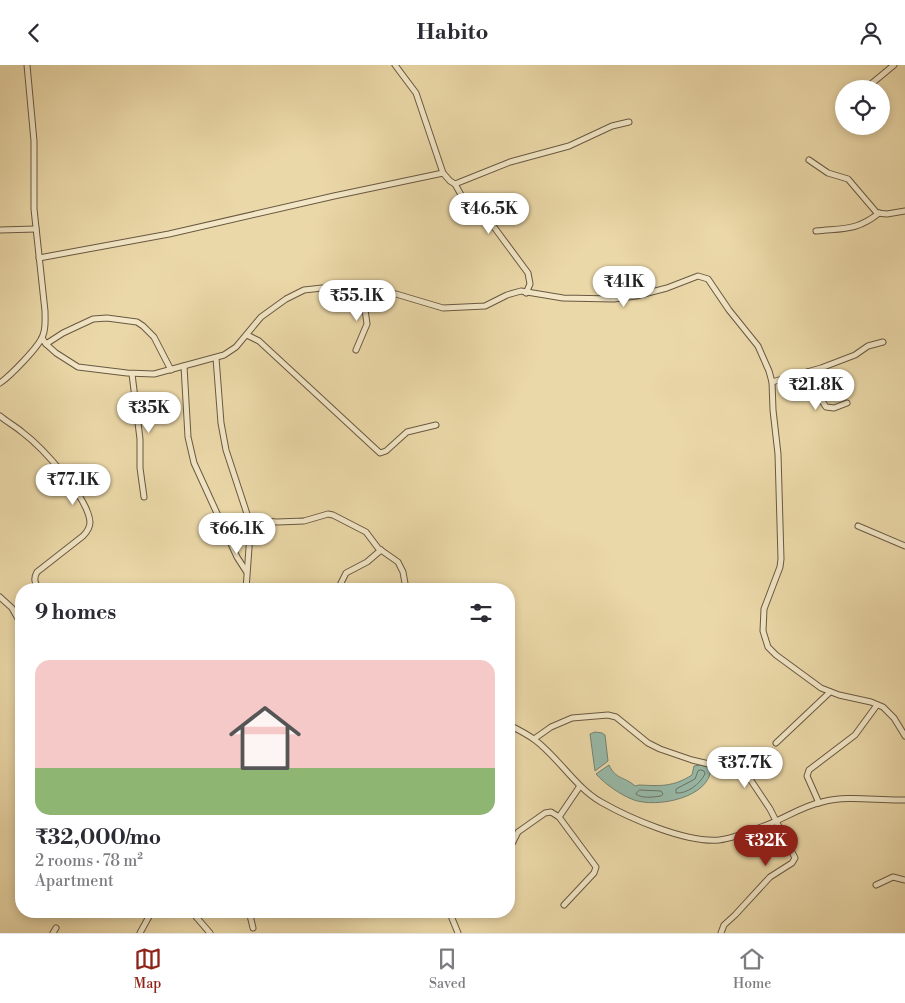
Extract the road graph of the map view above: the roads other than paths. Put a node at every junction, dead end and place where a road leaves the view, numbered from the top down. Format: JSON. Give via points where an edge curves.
{"nodes":[{"id":1,"x":27,"y":65,"type":"edge"},
{"id":2,"x":395,"y":65,"type":"edge"},
{"id":3,"x":894,"y":65,"type":"edge"},
{"id":4,"x":876,"y":80,"type":"edge"},
{"id":5,"x":629,"y":122,"type":"dead end"},
{"id":6,"x":809,"y":160,"type":"dead end"},
{"id":7,"x":443,"y":173,"type":"junction"},
{"id":8,"x":455,"y":184,"type":"junction"},
{"id":9,"x":905,"y":211,"type":"edge"},
{"id":10,"x":879,"y":213,"type":"junction"},
{"id":11,"x":36,"y":229,"type":"junction"},
{"id":12,"x":0,"y":230,"type":"edge"},
{"id":13,"x":816,"y":231,"type":"dead end"},
{"id":14,"x":39,"y":258,"type":"junction"},
{"id":15,"x":526,"y":293,"type":"junction"},
{"id":16,"x":363,"y":295,"type":"junction"},
{"id":17,"x":247,"y":335,"type":"junction"},
{"id":18,"x":42,"y":338,"type":"junction"},
{"id":19,"x":883,"y":342,"type":"dead end"},
{"id":20,"x":46,"y":344,"type":"junction"},
{"id":21,"x":356,"y":349,"type":"dead end"},
{"id":22,"x":216,"y":358,"type":"junction"},
{"id":23,"x":184,"y":366,"type":"junction"},
{"id":24,"x":171,"y":370,"type":"junction"},
{"id":25,"x":808,"y":372,"type":"junction"},
{"id":26,"x":132,"y":374,"type":"junction"},
{"id":27,"x":772,"y":382,"type":"junction"},
{"id":28,"x":0,"y":383,"type":"edge"},
{"id":29,"x":847,"y":403,"type":"dead end"},
{"id":30,"x":0,"y":416,"type":"edge"},
{"id":31,"x":436,"y":425,"type":"dead end"},
{"id":32,"x":144,"y":497,"type":"dead end"},
{"id":33,"x":249,"y":520,"type":"junction"},
{"id":34,"x":222,"y":525,"type":"junction"},
{"id":35,"x":858,"y":526,"type":"dead end"},
{"id":36,"x":905,"y":546,"type":"edge"},
{"id":37,"x":382,"y":550,"type":"junction"},
{"id":38,"x":246,"y":571,"type":"junction"},
{"id":39,"x":36,"y":583,"type":"edge"},
{"id":40,"x":246,"y":583,"type":"edge"},
{"id":41,"x":341,"y":583,"type":"edge"},
{"id":42,"x":405,"y":583,"type":"edge"},
{"id":43,"x":0,"y":597,"type":"edge"},
{"id":44,"x":15,"y":613,"type":"edge"},
{"id":45,"x":830,"y":692,"type":"junction"},
{"id":46,"x":877,"y":705,"type":"junction"},
{"id":47,"x":515,"y":728,"type":"edge"},
{"id":48,"x":905,"y":737,"type":"edge"},
{"id":49,"x":534,"y":739,"type":"junction"},
{"id":50,"x":776,"y":743,"type":"dead end"},
{"id":51,"x":580,"y":786,"type":"junction"},
{"id":52,"x":905,"y":800,"type":"edge"},
{"id":53,"x":819,"y":803,"type":"junction"},
{"id":54,"x":560,"y":817,"type":"junction"},
{"id":55,"x":776,"y":820,"type":"junction"},
{"id":56,"x":515,"y":838,"type":"edge"},
{"id":57,"x":905,"y":880,"type":"edge"},
{"id":58,"x":876,"y":885,"type":"dead end"},
{"id":59,"x":564,"y":905,"type":"dead end"},
{"id":60,"x":148,"y":918,"type":"edge"},
{"id":61,"x":197,"y":918,"type":"edge"},
{"id":62,"x":251,"y":918,"type":"edge"},
{"id":63,"x":452,"y":918,"type":"edge"},
{"id":64,"x":253,"y":928,"type":"dead end"},
{"id":65,"x":140,"y":933,"type":"edge"},
{"id":66,"x":210,"y":933,"type":"edge"},
{"id":67,"x":458,"y":933,"type":"edge"},
{"id":68,"x":721,"y":933,"type":"edge"}],
"edges":[{"from":1,"to":11,"type":"street","via":[[33,122]]},
{"from":2,"to":7,"type":"street","via":[[418,98]]},
{"from":3,"to":4,"type":"street"},
{"from":5,"to":8,"type":"street"},
{"from":6,"to":10,"type":"street","via":[[828,173],[848,179]]},
{"from":7,"to":8,"type":"street"},
{"from":7,"to":14,"type":"street","via":[[169,234]]},
{"from":8,"to":15,"type":"street","via":[[465,203],[491,223],[528,273],[530,283]]},
{"from":9,"to":10,"type":"street"},
{"from":10,"to":13,"type":"street","via":[[859,227]]},
{"from":11,"to":12,"type":"street"},
{"from":11,"to":14,"type":"street"},
{"from":14,"to":18,"type":"street","via":[[45,311]]},
{"from":15,"to":16,"type":"street","via":[[516,292],[485,306],[443,309],[396,294]]},
{"from":15,"to":27,"type":"street","via":[[614,299],[703,277],[710,281],[758,346]]},
{"from":16,"to":17,"type":"street","via":[[322,288],[304,289],[262,317]]},
{"from":16,"to":21,"type":"street","via":[[367,324]]},
{"from":17,"to":22,"type":"street","via":[[230,351]]},
{"from":17,"to":31,"type":"street","via":[[259,341],[380,453],[408,432]]},
{"from":18,"to":20,"type":"street"},
{"from":18,"to":28,"type":"street"},
{"from":19,"to":25,"type":"street"},
{"from":20,"to":24,"type":"street","via":[[94,319],[138,323],[154,337]]},
{"from":20,"to":26,"type":"street","via":[[78,367]]},
{"from":22,"to":23,"type":"street"},
{"from":22,"to":33,"type":"street","via":[[226,450]]},
{"from":23,"to":24,"type":"street"},
{"from":23,"to":34,"type":"street","via":[[190,450]]},
{"from":24,"to":26,"type":"street"},
{"from":25,"to":27,"type":"street"},
{"from":25,"to":29,"type":"street","via":[[826,407]]},
{"from":26,"to":32,"type":"street"},
{"from":27,"to":45,"type":"street","via":[[781,559],[764,609],[765,640],[776,655],[809,681]]},
{"from":30,"to":39,"type":"street","via":[[23,432],[67,478],[83,503],[90,523],[84,536],[37,572]]},
{"from":33,"to":34,"type":"street"},
{"from":33,"to":37,"type":"street","via":[[304,521],[333,515],[366,532]]},
{"from":33,"to":38,"type":"street"},
{"from":34,"to":38,"type":"street"},
{"from":35,"to":36,"type":"street"},
{"from":37,"to":41,"type":"street","via":[[346,573]]},
{"from":37,"to":42,"type":"street","via":[[401,566]]},
{"from":38,"to":40,"type":"street"},
{"from":43,"to":44,"type":"street"},
{"from":45,"to":46,"type":"street"},
{"from":45,"to":50,"type":"street"},
{"from":46,"to":48,"type":"street","via":[[888,710]]},
{"from":46,"to":53,"type":"street","via":[[855,735],[809,770],[807,776]]},
{"from":47,"to":49,"type":"street"},
{"from":49,"to":51,"type":"street"},
{"from":49,"to":55,"type":"street","via":[[572,718],[616,717],[648,743],[692,760],[709,765],[727,765],[745,773]]},
{"from":51,"to":54,"type":"street"},
{"from":51,"to":55,"type":"street","via":[[615,809],[679,835],[706,840],[733,837]]},
{"from":52,"to":53,"type":"street","via":[[850,799]]},
{"from":53,"to":55,"type":"street"},
{"from":54,"to":56,"type":"street","via":[[551,812],[544,813],[518,832]]},
{"from":54,"to":59,"type":"street","via":[[596,867]]},
{"from":55,"to":68,"type":"street","via":[[795,859],[770,877],[728,920]]},
{"from":57,"to":58,"type":"street","via":[[893,877]]},
{"from":60,"to":65,"type":"street"},
{"from":61,"to":66,"type":"street"},
{"from":62,"to":64,"type":"street"},
{"from":63,"to":67,"type":"street"}]}
